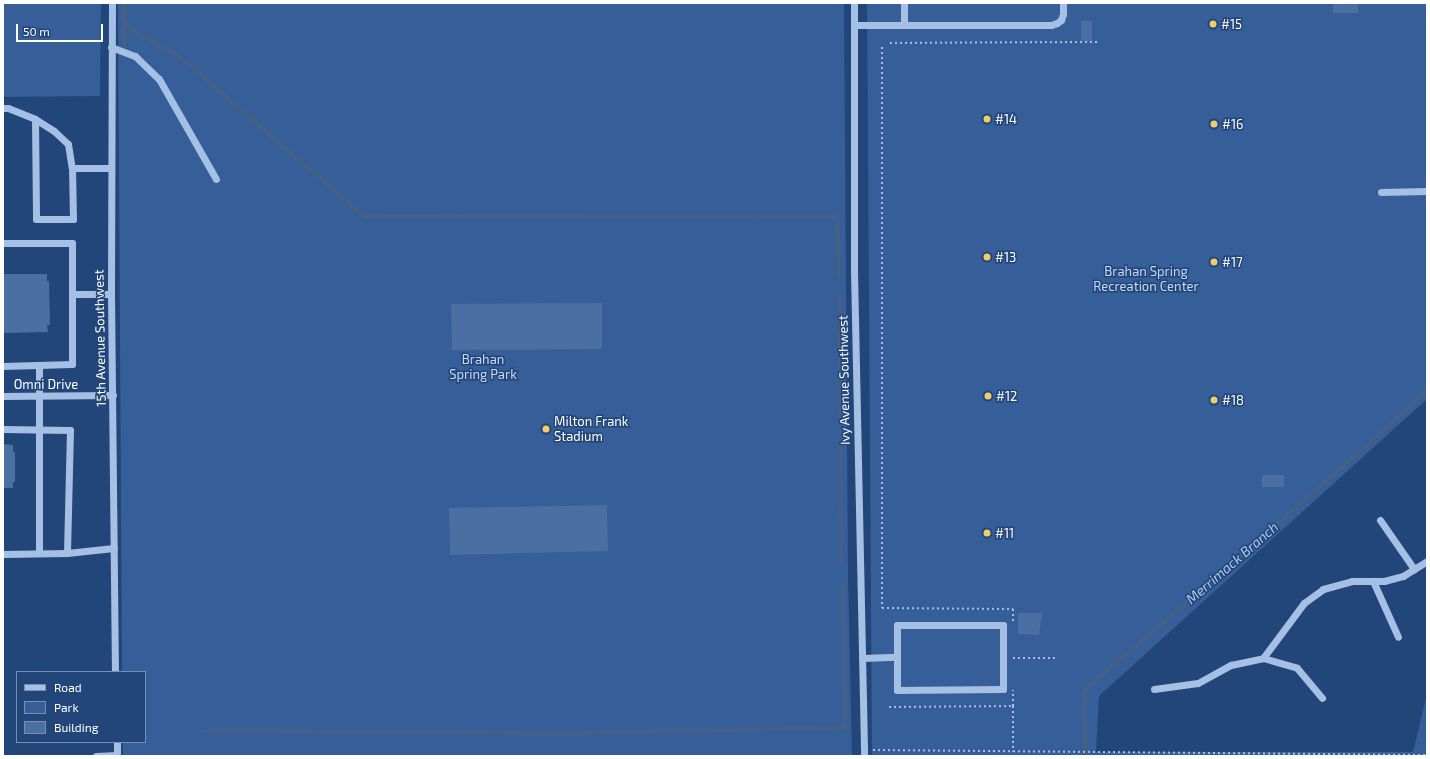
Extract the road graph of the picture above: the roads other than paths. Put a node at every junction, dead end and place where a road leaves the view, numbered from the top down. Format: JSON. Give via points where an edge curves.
{"nodes":[{"id":1,"x":112,"y":3,"type":"edge"},
{"id":2,"x":854,"y":3,"type":"edge"},
{"id":3,"x":904,"y":3,"type":"edge"},
{"id":4,"x":1063,"y":3,"type":"edge"},
{"id":5,"x":854,"y":25,"type":"junction"},
{"id":6,"x":904,"y":25,"type":"junction"},
{"id":7,"x":112,"y":47,"type":"junction"},
{"id":8,"x":3,"y":108,"type":"edge"},
{"id":9,"x":35,"y":119,"type":"junction"},
{"id":10,"x":72,"y":168,"type":"junction"},
{"id":11,"x":111,"y":168,"type":"junction"},
{"id":12,"x":216,"y":179,"type":"dead end"},
{"id":13,"x":1427,"y":191,"type":"edge"},
{"id":14,"x":1381,"y":192,"type":"dead end"},
{"id":15,"x":3,"y":243,"type":"edge"},
{"id":16,"x":72,"y":294,"type":"junction"},
{"id":17,"x":111,"y":294,"type":"junction"},
{"id":18,"x":39,"y":365,"type":"junction"},
{"id":19,"x":3,"y":366,"type":"edge"},
{"id":20,"x":113,"y":395,"type":"junction"},
{"id":21,"x":3,"y":396,"type":"edge"},
{"id":22,"x":39,"y":397,"type":"junction"},
{"id":23,"x":3,"y":429,"type":"edge"},
{"id":24,"x":40,"y":430,"type":"junction"},
{"id":25,"x":1380,"y":520,"type":"dead end"},
{"id":26,"x":114,"y":548,"type":"junction"},
{"id":27,"x":67,"y":552,"type":"junction"},
{"id":28,"x":39,"y":553,"type":"junction"},
{"id":29,"x":3,"y":554,"type":"edge"},
{"id":30,"x":1427,"y":561,"type":"edge"},
{"id":31,"x":1414,"y":569,"type":"junction"},
{"id":32,"x":1373,"y":581,"type":"junction"},
{"id":33,"x":1398,"y":637,"type":"dead end"},
{"id":34,"x":896,"y":657,"type":"junction"},
{"id":35,"x":862,"y":658,"type":"junction"},
{"id":36,"x":1264,"y":658,"type":"junction"},
{"id":37,"x":116,"y":671,"type":"edge"},
{"id":38,"x":1154,"y":689,"type":"dead end"},
{"id":39,"x":1322,"y":698,"type":"dead end"},
{"id":40,"x":117,"y":743,"type":"edge"},
{"id":41,"x":96,"y":756,"type":"edge"},
{"id":42,"x":117,"y":756,"type":"edge"},
{"id":43,"x":864,"y":756,"type":"edge"}],
"edges":[{"from":1,"to":7,"type":"street","name":"15th Avenue Southwest"},
{"from":2,"to":5,"type":"street","name":"Ivy Avenue Southwest"},
{"from":3,"to":6,"type":"street"},
{"from":4,"to":6,"type":"street","via":[[1061,20],[1051,24]]},
{"from":5,"to":6,"type":"street"},
{"from":5,"to":35,"type":"street","name":"Ivy Avenue Southwest","via":[[854,271]]},
{"from":7,"to":11,"type":"street","name":"15th Avenue Southwest"},
{"from":7,"to":12,"type":"street","via":[[135,56],[159,79]]},
{"from":8,"to":9,"type":"street"},
{"from":9,"to":10,"type":"street","via":[[68,144]]},
{"from":9,"to":10,"type":"street","via":[[36,219],[73,219]]},
{"from":10,"to":11,"type":"street"},
{"from":11,"to":17,"type":"street","name":"15th Avenue Southwest"},
{"from":13,"to":14,"type":"street"},
{"from":15,"to":16,"type":"street","via":[[72,243]]},
{"from":16,"to":17,"type":"street"},
{"from":16,"to":18,"type":"street","via":[[72,364]]},
{"from":17,"to":20,"type":"street","name":"15th Avenue Southwest"},
{"from":18,"to":19,"type":"street"},
{"from":18,"to":22,"type":"street"},
{"from":20,"to":22,"type":"street","name":"Omni Drive"},
{"from":20,"to":26,"type":"street","name":"15th Avenue Southwest"},
{"from":21,"to":22,"type":"street","name":"Omni Drive"},
{"from":22,"to":24,"type":"street"},
{"from":23,"to":24,"type":"street"},
{"from":24,"to":27,"type":"street","via":[[70,430]]},
{"from":24,"to":28,"type":"street"},
{"from":25,"to":31,"type":"street"},
{"from":26,"to":27,"type":"street"},
{"from":26,"to":37,"type":"street","name":"15th Avenue Southwest"},
{"from":27,"to":28,"type":"street"},
{"from":28,"to":29,"type":"street"},
{"from":30,"to":31,"type":"street"},
{"from":31,"to":32,"type":"street","via":[[1403,576]]},
{"from":32,"to":33,"type":"street"},
{"from":32,"to":36,"type":"street","via":[[1352,581],[1323,589],[1304,602]]},
{"from":34,"to":34,"type":"street","via":[[897,690],[1003,689],[1003,625],[897,625]]},
{"from":34,"to":35,"type":"street"},
{"from":35,"to":43,"type":"street","name":"Ivy Avenue Southwest"},
{"from":36,"to":38,"type":"street","via":[[1231,665],[1198,683]]},
{"from":36,"to":39,"type":"street","via":[[1297,668]]},
{"from":40,"to":42,"type":"street"},
{"from":41,"to":42,"type":"street"}]}
